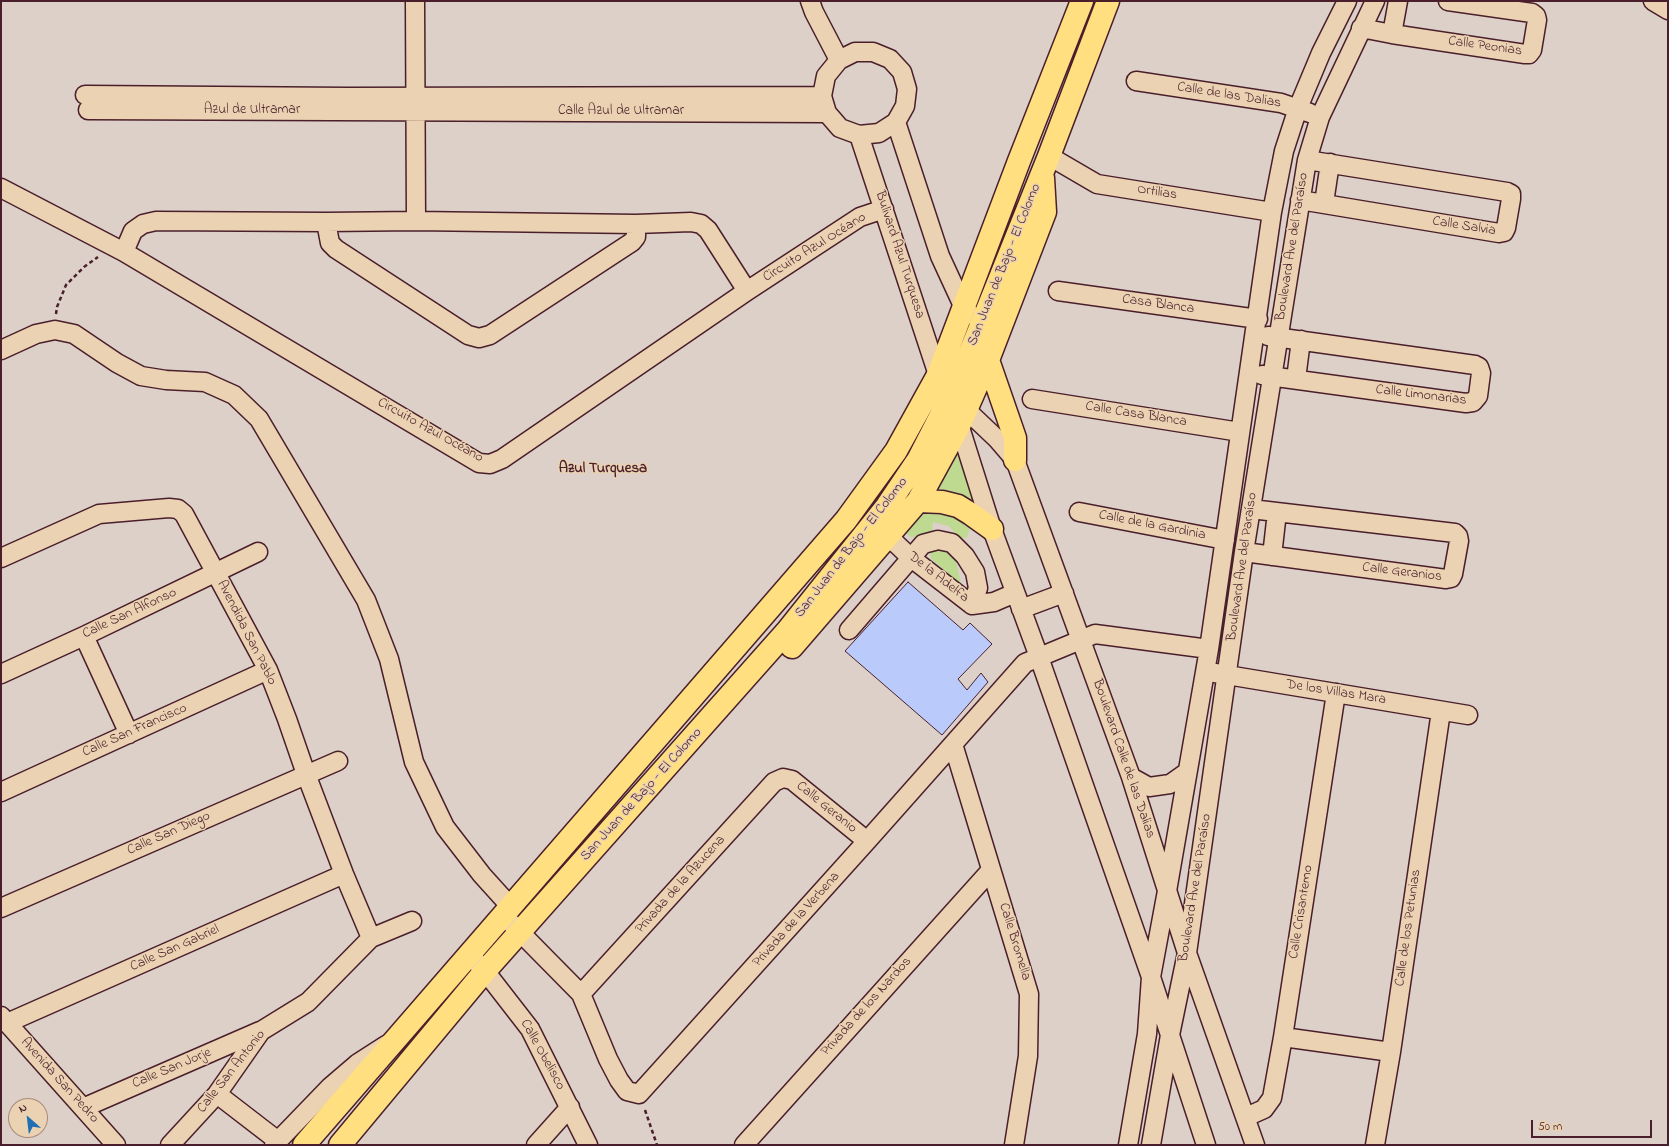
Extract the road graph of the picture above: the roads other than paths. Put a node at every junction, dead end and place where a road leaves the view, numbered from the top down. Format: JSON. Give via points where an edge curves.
{"nodes":[{"id":1,"x":415,"y":1,"type":"edge"},
{"id":2,"x":810,"y":1,"type":"edge"},
{"id":3,"x":1082,"y":1,"type":"edge"},
{"id":4,"x":1108,"y":1,"type":"edge"},
{"id":5,"x":1375,"y":1,"type":"edge"},
{"id":6,"x":1398,"y":1,"type":"edge"},
{"id":7,"x":1448,"y":1,"type":"edge"},
{"id":8,"x":1654,"y":1,"type":"edge"},
{"id":9,"x":1343,"y":2,"type":"edge"},
{"id":10,"x":1668,"y":10,"type":"edge"},
{"id":11,"x":1361,"y":28,"type":"junction"},
{"id":12,"x":1392,"y":34,"type":"junction"},
{"id":13,"x":839,"y":60,"type":"junction"},
{"id":14,"x":1136,"y":81,"type":"dead end"},
{"id":15,"x":415,"y":104,"type":"junction"},
{"id":16,"x":825,"y":105,"type":"junction"},
{"id":17,"x":1298,"y":108,"type":"junction"},
{"id":18,"x":1320,"y":117,"type":"junction"},
{"id":19,"x":896,"y":122,"type":"junction"},
{"id":20,"x":859,"y":135,"type":"junction"},
{"id":21,"x":1307,"y":160,"type":"junction"},
{"id":22,"x":1046,"y":163,"type":"junction"},
{"id":23,"x":1330,"y":163,"type":"junction"},
{"id":24,"x":1,"y":188,"type":"edge"},
{"id":25,"x":1300,"y":200,"type":"junction"},
{"id":26,"x":1324,"y":203,"type":"junction"},
{"id":27,"x":884,"y":209,"type":"junction"},
{"id":28,"x":1272,"y":212,"type":"junction"},
{"id":29,"x":416,"y":221,"type":"junction"},
{"id":30,"x":326,"y":222,"type":"junction"},
{"id":31,"x":636,"y":224,"type":"junction"},
{"id":32,"x":124,"y":252,"type":"junction"},
{"id":33,"x":747,"y":291,"type":"junction"},
{"id":34,"x":1058,"y":291,"type":"dead end"},
{"id":35,"x":964,"y":308,"type":"junction"},
{"id":36,"x":982,"y":324,"type":"junction"},
{"id":37,"x":1256,"y":327,"type":"junction"},
{"id":38,"x":1279,"y":337,"type":"junction"},
{"id":39,"x":1301,"y":340,"type":"junction"},
{"id":40,"x":1,"y":350,"type":"edge"},
{"id":41,"x":988,"y":360,"type":"junction"},
{"id":42,"x":1250,"y":373,"type":"junction"},
{"id":43,"x":938,"y":375,"type":"junction"},
{"id":44,"x":1273,"y":376,"type":"junction"},
{"id":45,"x":1296,"y":380,"type":"junction"},
{"id":46,"x":1032,"y":399,"type":"dead end"},
{"id":47,"x":959,"y":410,"type":"junction"},
{"id":48,"x":1240,"y":432,"type":"junction"},
{"id":49,"x":1015,"y":460,"type":"junction"},
{"id":50,"x":918,"y":501,"type":"junction"},
{"id":51,"x":1251,"y":510,"type":"junction"},
{"id":52,"x":1079,"y":512,"type":"dead end"},
{"id":53,"x":1276,"y":512,"type":"junction"},
{"id":54,"x":992,"y":529,"type":"junction"},
{"id":55,"x":888,"y":536,"type":"junction"},
{"id":56,"x":1225,"y":540,"type":"junction"},
{"id":57,"x":258,"y":552,"type":"dead end"},
{"id":58,"x":1244,"y":552,"type":"junction"},
{"id":59,"x":1272,"y":556,"type":"junction"},
{"id":60,"x":910,"y":557,"type":"junction"},
{"id":61,"x":1,"y":558,"type":"edge"},
{"id":62,"x":215,"y":573,"type":"junction"},
{"id":63,"x":1064,"y":593,"type":"junction"},
{"id":64,"x":1018,"y":601,"type":"junction"},
{"id":65,"x":972,"y":605,"type":"junction"},
{"id":66,"x":849,"y":630,"type":"dead end"},
{"id":67,"x":84,"y":636,"type":"junction"},
{"id":68,"x":1081,"y":640,"type":"junction"},
{"id":69,"x":1209,"y":650,"type":"junction"},
{"id":70,"x":1039,"y":657,"type":"junction"},
{"id":71,"x":268,"y":670,"type":"junction"},
{"id":72,"x":1205,"y":672,"type":"junction"},
{"id":73,"x":1,"y":674,"type":"edge"},
{"id":74,"x":1227,"y":675,"type":"junction"},
{"id":75,"x":1336,"y":693,"type":"junction"},
{"id":76,"x":1442,"y":711,"type":"junction"},
{"id":77,"x":1468,"y":715,"type":"dead end"},
{"id":78,"x":129,"y":734,"type":"junction"},
{"id":79,"x":953,"y":744,"type":"junction"},
{"id":80,"x":338,"y":761,"type":"dead end"},
{"id":81,"x":1187,"y":772,"type":"junction"},
{"id":82,"x":306,"y":774,"type":"junction"},
{"id":83,"x":657,"y":777,"type":"junction"},
{"id":84,"x":1131,"y":777,"type":"junction"},
{"id":85,"x":783,"y":778,"type":"joint"},
{"id":86,"x":1,"y":792,"type":"edge"},
{"id":87,"x":867,"y":842,"type":"junction"},
{"id":88,"x":991,"y":870,"type":"junction"},
{"id":89,"x":344,"y":874,"type":"junction"},
{"id":90,"x":1167,"y":891,"type":"junction"},
{"id":91,"x":1,"y":908,"type":"edge"},
{"id":92,"x":502,"y":916,"type":"junction"},
{"id":93,"x":412,"y":921,"type":"dead end"},
{"id":94,"x":515,"y":937,"type":"junction"},
{"id":95,"x":371,"y":938,"type":"junction"},
{"id":96,"x":470,"y":952,"type":"junction"},
{"id":97,"x":1187,"y":952,"type":"junction"},
{"id":98,"x":1155,"y":957,"type":"junction"},
{"id":99,"x":487,"y":969,"type":"junction"},
{"id":100,"x":1151,"y":977,"type":"junction"},
{"id":101,"x":1180,"y":986,"type":"junction"},
{"id":102,"x":581,"y":994,"type":"junction"},
{"id":103,"x":4,"y":1020,"type":"edge"},
{"id":104,"x":261,"y":1031,"type":"junction"},
{"id":105,"x":1170,"y":1035,"type":"junction"},
{"id":106,"x":1283,"y":1037,"type":"junction"},
{"id":107,"x":395,"y":1040,"type":"junction"},
{"id":108,"x":1391,"y":1052,"type":"junction"},
{"id":109,"x":217,"y":1094,"type":"junction"},
{"id":110,"x":570,"y":1107,"type":"junction"},
{"id":111,"x":83,"y":1108,"type":"junction"},
{"id":112,"x":1246,"y":1116,"type":"junction"},
{"id":113,"x":276,"y":1143,"type":"edge"},
{"id":114,"x":340,"y":1144,"type":"edge"},
{"id":115,"x":116,"y":1145,"type":"edge"},
{"id":116,"x":170,"y":1145,"type":"edge"},
{"id":117,"x":304,"y":1145,"type":"edge"},
{"id":118,"x":536,"y":1145,"type":"edge"},
{"id":119,"x":588,"y":1145,"type":"edge"},
{"id":120,"x":744,"y":1145,"type":"edge"},
{"id":121,"x":1014,"y":1145,"type":"edge"},
{"id":122,"x":1128,"y":1145,"type":"edge"},
{"id":123,"x":1151,"y":1145,"type":"edge"},
{"id":124,"x":1206,"y":1145,"type":"edge"},
{"id":125,"x":1255,"y":1145,"type":"edge"},
{"id":126,"x":1375,"y":1145,"type":"edge"}],
"edges":[{"from":1,"to":15,"type":"street"},
{"from":2,"to":13,"type":"street"},
{"from":3,"to":35,"type":"main road","name":"San Juan de Bajo - El Colomo"},
{"from":4,"to":22,"type":"main road","name":"San Juan de Bajo - El Colomo"},
{"from":5,"to":11,"type":"street","name":"Boulevard Ave del Paraíso"},
{"from":6,"to":12,"type":"street"},
{"from":7,"to":12,"type":"street","name":"Calle Peonias","via":[[1532,13],[1537,20],[1532,50],[1525,54]]},
{"from":8,"to":10,"type":"street"},
{"from":9,"to":17,"type":"street","name":"Boulevard Ave del Paraíso"},
{"from":11,"to":12,"type":"street","name":"Calle Peonias"},
{"from":11,"to":18,"type":"street","name":"Boulevard Ave del Paraíso"},
{"from":13,"to":16,"type":"street","via":[[826,76]]},
{"from":13,"to":19,"type":"street","via":[[855,52],[873,52],[890,58],[902,72],[907,89],[905,106]]},
{"from":14,"to":17,"type":"street","name":"Calle de las Dalias","via":[[1281,103]]},
{"from":15,"to":15,"type":"street","name":"Azul de Ultramar","via":[[348,97],[86,103]]},
{"from":15,"to":16,"type":"street","name":"Calle Azul de Ultramar"},
{"from":15,"to":29,"type":"street"},
{"from":16,"to":20,"type":"street","via":[[840,128]]},
{"from":17,"to":18,"type":"street","name":"Calle de las Dalias"},
{"from":17,"to":28,"type":"street","name":"Boulevard Ave del Paraíso","via":[[1284,150]]},
{"from":18,"to":21,"type":"street","name":"Boulevard Ave del Paraíso"},
{"from":19,"to":20,"type":"street","via":[[879,133]]},
{"from":19,"to":35,"type":"street","via":[[940,256]]},
{"from":20,"to":27,"type":"street","name":"Bulivard Azul Turquesa"},
{"from":21,"to":23,"type":"street","name":"Calle Salvia"},
{"from":21,"to":25,"type":"street","name":"Boulevard Ave del Paraíso"},
{"from":22,"to":28,"type":"street","name":"Ortilias","via":[[1097,184]]},
{"from":22,"to":36,"type":"main road","name":"San Juan de Bajo - El Colomo"},
{"from":22,"to":41,"type":"main road","via":[[1045,212]]},
{"from":23,"to":26,"type":"street"},
{"from":23,"to":26,"type":"street","name":"Calle Salvia","via":[[1507,192],[1511,194],[1511,199],[1506,228],[1504,232],[1499,233]]},
{"from":24,"to":32,"type":"street","name":"Circuito Azul Océano"},
{"from":25,"to":26,"type":"street","name":"Calle Salvia"},
{"from":25,"to":38,"type":"street","name":"Boulevard Ave del Paraíso"},
{"from":27,"to":33,"type":"street","name":"Circuito Azul Océano","via":[[860,217]]},
{"from":27,"to":43,"type":"street","name":"Bulivard Azul Turquesa"},
{"from":28,"to":37,"type":"street","name":"Boulevard Ave del Paraíso"},
{"from":29,"to":30,"type":"street"},
{"from":29,"to":31,"type":"street"},
{"from":30,"to":31,"type":"street","via":[[330,243],[336,250],[468,335],[479,338],[490,335],[632,242],[636,237]]},
{"from":30,"to":32,"type":"street","via":[[156,221],[143,224],[133,231]]},
{"from":31,"to":33,"type":"street","via":[[701,224],[708,230]]},
{"from":32,"to":33,"type":"street","name":"Circuito Azul Océano","via":[[479,463],[490,464],[502,459]]},
{"from":34,"to":37,"type":"street","name":"Casa Blanca"},
{"from":35,"to":36,"type":"street"},
{"from":35,"to":43,"type":"main road","name":"San Juan de Bajo - El Colomo"},
{"from":36,"to":47,"type":"main road","name":"San Juan de Bajo - El Colomo"},
{"from":37,"to":38,"type":"street","name":"Calle Limonarias"},
{"from":37,"to":42,"type":"street","name":"Boulevard Ave del Paraíso"},
{"from":38,"to":39,"type":"street","name":"Calle Limonarias"},
{"from":38,"to":44,"type":"street","name":"Boulevard Ave del Paraíso"},
{"from":39,"to":45,"type":"street"},
{"from":39,"to":45,"type":"street","name":"Calle Limonarias","via":[[1475,364],[1481,373],[1478,396],[1473,402],[1466,403]]},
{"from":40,"to":92,"type":"street","via":[[36,334],[55,330],[74,334],[141,376],[205,382],[234,395],[259,419],[366,600],[389,659],[414,762],[445,827],[482,876]]},
{"from":41,"to":47,"type":"main road"},
{"from":41,"to":49,"type":"main road","via":[[1015,438]]},
{"from":42,"to":44,"type":"street","name":"Calle Limonarias"},
{"from":42,"to":48,"type":"street","name":"Boulevard Ave del Paraíso"},
{"from":43,"to":47,"type":"street","name":"Boulevard Calle de las Dalias"},
{"from":43,"to":92,"type":"main road","name":"San Juan de Bajo - El Colomo","via":[[896,451],[846,520]]},
{"from":44,"to":45,"type":"street","name":"Calle Limonarias"},
{"from":44,"to":51,"type":"street","name":"Boulevard Ave del Paraíso"},
{"from":46,"to":48,"type":"street","name":"Calle Casa Blanca"},
{"from":47,"to":49,"type":"street","name":"Boulevard Calle de las Dalias","via":[[997,439]]},
{"from":47,"to":50,"type":"main road"},
{"from":47,"to":54,"type":"street","name":"Boulevard Calle de las Dalias"},
{"from":47,"to":83,"type":"main road","name":"San Juan de Bajo - El Colomo","via":[[918,460],[887,506],[787,631]]},
{"from":48,"to":56,"type":"street","name":"Boulevard Ave del Paraíso"},
{"from":49,"to":63,"type":"street","name":"Boulevard Calle de las Dalias"},
{"from":50,"to":54,"type":"main road","via":[[958,506]]},
{"from":50,"to":55,"type":"main road"},
{"from":51,"to":53,"type":"street","name":"Calle Geranios"},
{"from":51,"to":58,"type":"street","name":"Boulevard Ave del Paraíso"},
{"from":52,"to":56,"type":"street","name":"Calle de la Gardinia"},
{"from":53,"to":59,"type":"street"},
{"from":53,"to":59,"type":"street","name":"Calle Geranios","via":[[1455,533],[1459,541],[1453,574],[1446,580]]},
{"from":54,"to":64,"type":"street","name":"Boulevard Calle de las Dalias"},
{"from":55,"to":60,"type":"street","name":"De la Adelfa"},
{"from":55,"to":83,"type":"main road","via":[[826,610],[753,690]]},
{"from":56,"to":69,"type":"street","name":"Boulevard Ave del Paraíso"},
{"from":57,"to":62,"type":"street","name":"Calle San Alfonso"},
{"from":58,"to":59,"type":"street","name":"Calle Geranios"},
{"from":58,"to":74,"type":"street","name":"Boulevard Ave del Paraíso"},
{"from":60,"to":65,"type":"street","name":"De la Adelfa"},
{"from":60,"to":65,"type":"street","via":[[923,544],[938,540],[952,543],[965,556],[975,572],[978,588]]},
{"from":60,"to":66,"type":"street"},
{"from":61,"to":62,"type":"street","name":"Avendida San Pablo","via":[[98,514],[169,508],[178,509],[184,514]]},
{"from":62,"to":67,"type":"street","name":"Calle San Alfonso"},
{"from":62,"to":71,"type":"street","name":"Avendida San Pablo"},
{"from":63,"to":64,"type":"street","name":"De la Adelfa"},
{"from":63,"to":68,"type":"street","name":"Boulevard Calle de las Dalias"},
{"from":64,"to":65,"type":"street","name":"De la Adelfa"},
{"from":64,"to":70,"type":"street","name":"Boulevard Calle de las Dalias"},
{"from":67,"to":73,"type":"street","name":"Calle San Alfonso"},
{"from":67,"to":78,"type":"street"},
{"from":68,"to":69,"type":"street","name":"Privada de la Verbena","via":[[1095,634]]},
{"from":68,"to":70,"type":"street","name":"Privada de la Verbena"},
{"from":68,"to":84,"type":"street","name":"Boulevard Calle de las Dalias"},
{"from":69,"to":72,"type":"street","name":"Boulevard Ave del Paraíso"},
{"from":70,"to":79,"type":"street","name":"Privada de la Verbena","via":[[1024,663]]},
{"from":70,"to":100,"type":"street","name":"Boulevard Calle de las Dalias"},
{"from":71,"to":78,"type":"street","name":"Calle San Francisco"},
{"from":71,"to":82,"type":"street","name":"Avendida San Pablo"},
{"from":72,"to":74,"type":"street","name":"De los Villas Mara"},
{"from":72,"to":81,"type":"street","name":"Boulevard Ave del Paraíso"},
{"from":74,"to":75,"type":"street","name":"De los Villas Mara"},
{"from":74,"to":97,"type":"street","name":"Boulevard Ave del Paraíso"},
{"from":75,"to":76,"type":"street","name":"De los Villas Mara"},
{"from":75,"to":106,"type":"street","name":"Calle Crisantemo"},
{"from":76,"to":77,"type":"street","name":"De los Villas Mara"},
{"from":76,"to":108,"type":"street","name":"Calle de los Petunias"},
{"from":78,"to":86,"type":"street","name":"Calle San Francisco"},
{"from":79,"to":87,"type":"street","name":"Privada de la Verbena"},
{"from":79,"to":88,"type":"street","name":"Calle Bromella"},
{"from":80,"to":82,"type":"street","name":"Calle San Diego"},
{"from":81,"to":84,"type":"street","via":[[1170,784],[1149,787]]},
{"from":81,"to":90,"type":"street","name":"Boulevard Ave del Paraíso"},
{"from":82,"to":89,"type":"street","name":"Avendida San Pablo"},
{"from":82,"to":91,"type":"street","name":"Calle San Diego"},
{"from":83,"to":94,"type":"main road","name":"San Juan de Bajo - El Colomo"},
{"from":84,"to":90,"type":"street","name":"Boulevard Calle de las Dalias"},
{"from":85,"to":87,"type":"street","name":"Calle Geranio","via":[[792,780]]},
{"from":85,"to":102,"type":"street","name":"Privada de la Azucena","via":[[774,782]]},
{"from":87,"to":102,"type":"street","name":"Privada de la Verbena","via":[[639,1094],[627,1091],[619,1080]]},
{"from":88,"to":120,"type":"street","name":"Privada de los Nardos"},
{"from":88,"to":121,"type":"street","name":"Calle Bromella","via":[[1029,994],[1028,1056]]},
{"from":89,"to":95,"type":"street","name":"Avendida San Pablo"},
{"from":89,"to":103,"type":"street","name":"Calle San Gabriel"},
{"from":90,"to":97,"type":"street","name":"Boulevard Calle de las Dalias"},
{"from":90,"to":98,"type":"street","name":"Boulevard Ave del Paraíso"},
{"from":92,"to":94,"type":"street"},
{"from":92,"to":96,"type":"main road","name":"San Juan de Bajo - El Colomo"},
{"from":93,"to":95,"type":"street","name":"Calle San Antonio"},
{"from":94,"to":99,"type":"main road","name":"San Juan de Bajo - El Colomo"},
{"from":94,"to":102,"type":"street"},
{"from":95,"to":104,"type":"street","name":"Calle San Antonio","via":[[308,1002]]},
{"from":96,"to":99,"type":"street","name":"Calle Obelisco"},
{"from":96,"to":107,"type":"main road","name":"San Juan de Bajo - El Colomo"},
{"from":97,"to":98,"type":"street","via":[[1177,949],[1166,950]]},
{"from":97,"to":101,"type":"street","name":"Boulevard Ave del Paraíso"},
{"from":97,"to":112,"type":"street","name":"Boulevard Calle de las Dalias"},
{"from":98,"to":100,"type":"street","name":"Boulevard Ave del Paraíso"},
{"from":99,"to":110,"type":"street","name":"Calle Obelisco","via":[[530,1029]]},
{"from":99,"to":114,"type":"main road","name":"San Juan de Bajo - El Colomo"},
{"from":100,"to":101,"type":"street","via":[[1159,985],[1168,988]]},
{"from":100,"to":105,"type":"street","name":"Boulevard Calle de las Dalias"},
{"from":100,"to":122,"type":"street","name":"Boulevard Ave del Paraíso","via":[[1147,1034]]},
{"from":101,"to":105,"type":"street","name":"Boulevard Ave del Paraíso"},
{"from":103,"to":111,"type":"street","name":"Avenida San Pedro"},
{"from":104,"to":109,"type":"street","name":"Calle San Antonio"},
{"from":104,"to":111,"type":"street","name":"Calle San Jorje"},
{"from":105,"to":123,"type":"street","name":"Boulevard Ave del Paraíso"},
{"from":105,"to":124,"type":"street","name":"Boulevard Calle de las Dalias"},
{"from":106,"to":108,"type":"street"},
{"from":106,"to":112,"type":"street","name":"Calle Crisantemo","via":[[1272,1098],[1264,1109]]},
{"from":107,"to":113,"type":"street","via":[[358,1063],[330,1087]]},
{"from":107,"to":117,"type":"main road","name":"San Juan de Bajo - El Colomo"},
{"from":108,"to":126,"type":"street","name":"Calle de los Petunias"},
{"from":109,"to":113,"type":"street"},
{"from":109,"to":116,"type":"street","name":"Calle San Antonio"},
{"from":110,"to":118,"type":"street"},
{"from":110,"to":119,"type":"street","name":"Calle Obelisco"},
{"from":111,"to":115,"type":"street","name":"Avenida San Pedro"},
{"from":112,"to":125,"type":"street","name":"Boulevard Calle de las Dalias"}]}
